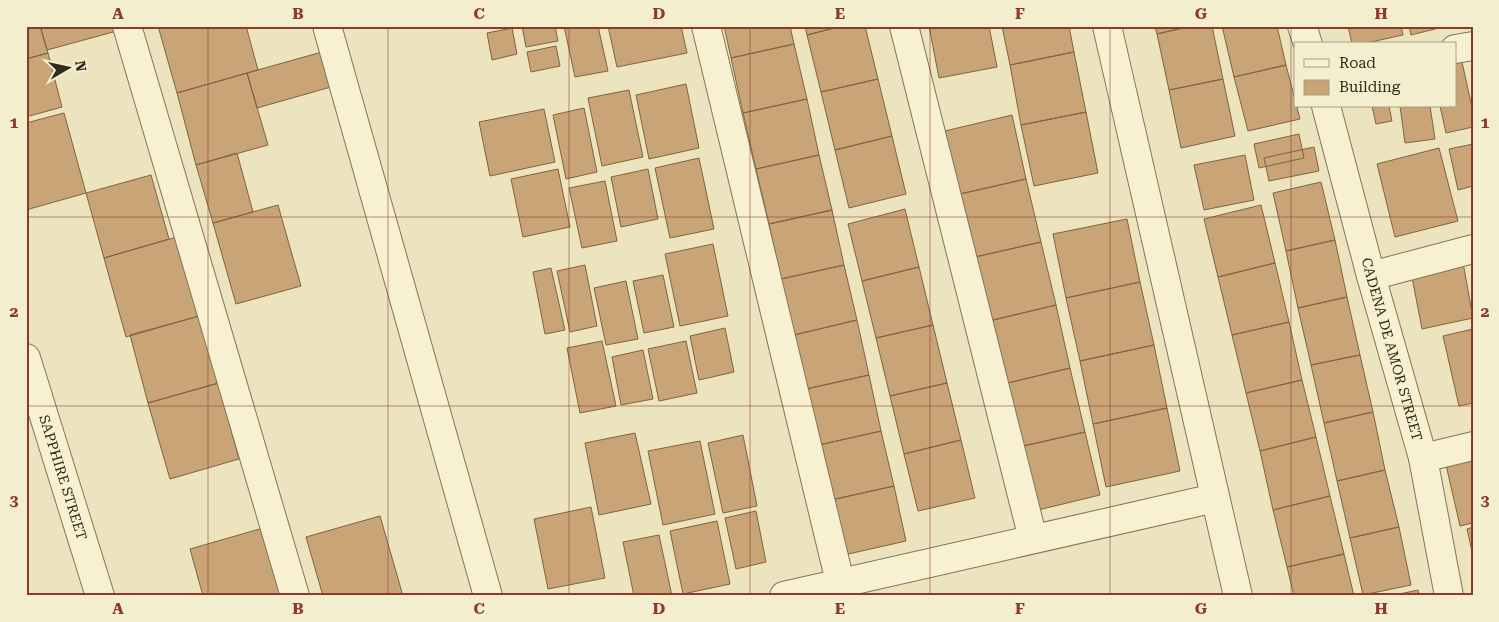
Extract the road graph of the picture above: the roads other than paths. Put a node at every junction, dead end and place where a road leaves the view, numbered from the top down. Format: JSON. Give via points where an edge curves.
{"nodes":[{"id":1,"x":127,"y":26,"type":"edge"},
{"id":2,"x":327,"y":26,"type":"edge"},
{"id":3,"x":706,"y":26,"type":"edge"},
{"id":4,"x":904,"y":26,"type":"edge"},
{"id":5,"x":1108,"y":26,"type":"edge"},
{"id":6,"x":1302,"y":26,"type":"edge"},
{"id":7,"x":1307,"y":42,"type":"edge"},
{"id":8,"x":1473,"y":46,"type":"edge"},
{"id":9,"x":1456,"y":49,"type":"edge"},
{"id":10,"x":1327,"y":108,"type":"edge"},
{"id":11,"x":1473,"y":249,"type":"edge"},
{"id":12,"x":1371,"y":276,"type":"junction"},
{"id":13,"x":26,"y":358,"type":"edge"},
{"id":14,"x":1473,"y":446,"type":"edge"},
{"id":15,"x":1423,"y":458,"type":"junction"},
{"id":16,"x":1215,"y":498,"type":"junction"},
{"id":17,"x":1033,"y":540,"type":"junction"},
{"id":18,"x":840,"y":582,"type":"junction"},
{"id":19,"x":100,"y":596,"type":"edge"},
{"id":20,"x":295,"y":596,"type":"edge"},
{"id":21,"x":488,"y":596,"type":"edge"},
{"id":22,"x":784,"y":596,"type":"edge"},
{"id":23,"x":1238,"y":596,"type":"edge"},
{"id":24,"x":1449,"y":596,"type":"edge"}],
"edges":[{"from":1,"to":20,"type":"street"},
{"from":2,"to":21,"type":"street"},
{"from":3,"to":18,"type":"street"},
{"from":4,"to":17,"type":"street"},
{"from":5,"to":16,"type":"street"},
{"from":6,"to":7,"type":"street"},
{"from":8,"to":9,"type":"street"},
{"from":10,"to":12,"type":"street","name":"CADENA DE AMOR STREET"},
{"from":11,"to":12,"type":"street"},
{"from":12,"to":15,"type":"street","name":"CADENA DE AMOR STREET"},
{"from":13,"to":19,"type":"street","name":"SAPPHIRE STREET"},
{"from":14,"to":15,"type":"street"},
{"from":15,"to":24,"type":"street","name":"CADENA DE AMOR STREET"},
{"from":16,"to":17,"type":"street"},
{"from":16,"to":23,"type":"street"},
{"from":17,"to":18,"type":"street"},
{"from":18,"to":22,"type":"street"}]}
